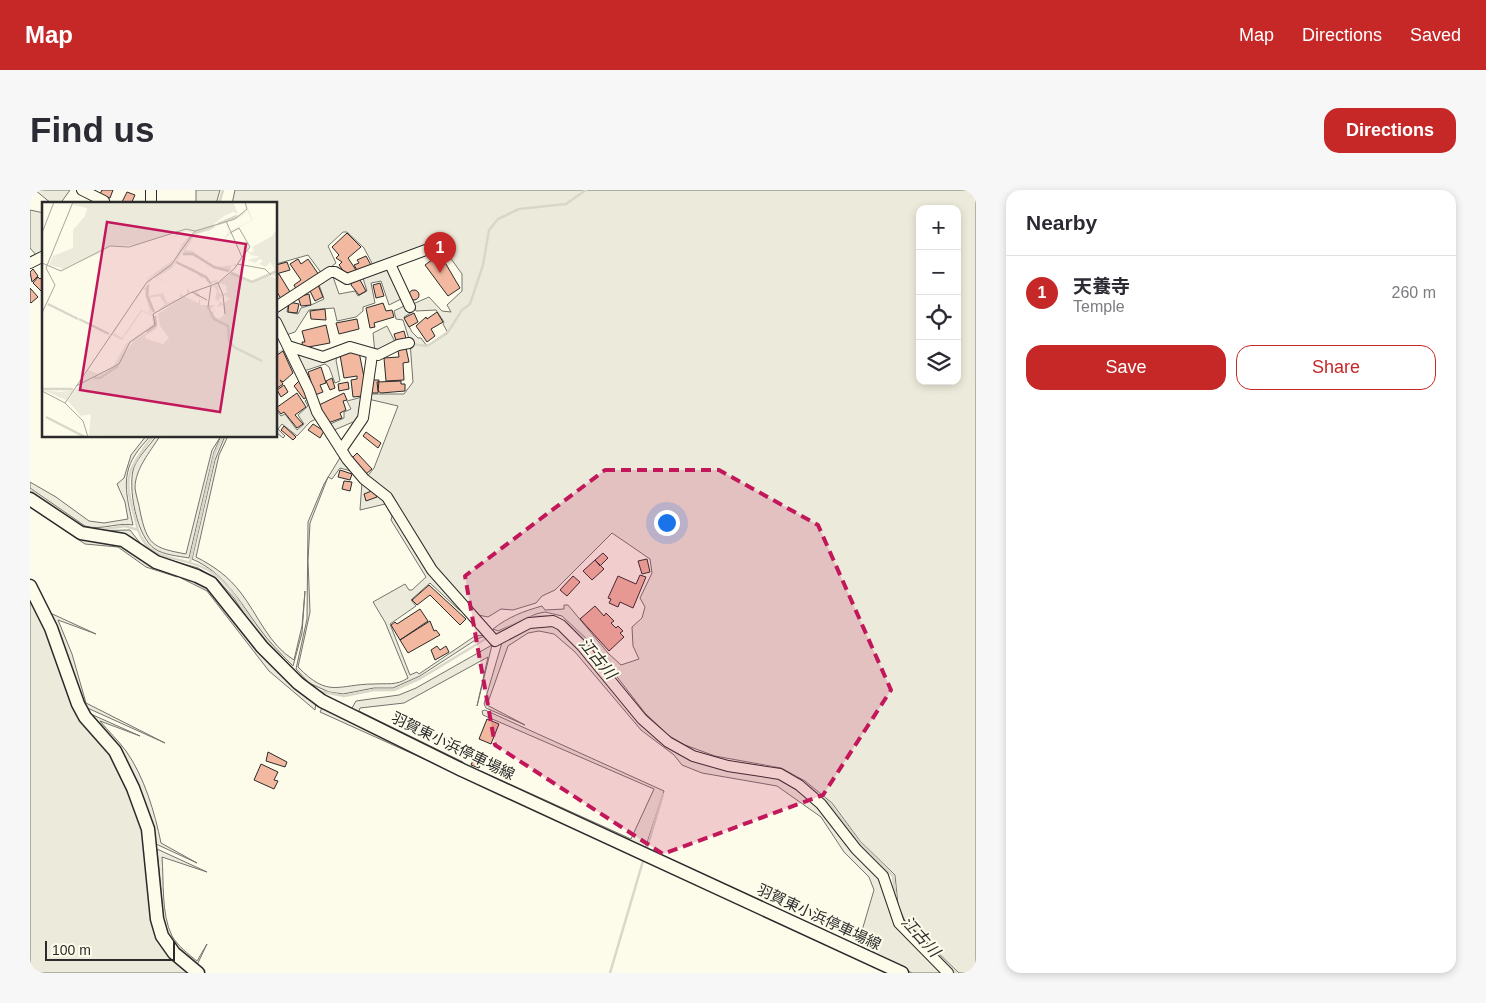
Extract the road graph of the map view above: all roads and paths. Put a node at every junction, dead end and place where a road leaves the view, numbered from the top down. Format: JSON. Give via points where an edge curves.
{"nodes":[{"id":1,"x":82,"y":190,"type":"edge"},
{"id":2,"x":103,"y":202,"type":"edge"},
{"id":3,"x":434,"y":247,"type":"dead end"},
{"id":4,"x":42,"y":257,"type":"edge"},
{"id":5,"x":30,"y":263,"type":"edge"},
{"id":6,"x":390,"y":264,"type":"junction"},
{"id":7,"x":278,"y":306,"type":"edge"},
{"id":8,"x":410,"y":307,"type":"dead end"},
{"id":9,"x":278,"y":326,"type":"edge"},
{"id":10,"x":410,"y":343,"type":"dead end"},
{"id":11,"x":288,"y":346,"type":"junction"},
{"id":12,"x":372,"y":354,"type":"junction"},
{"id":13,"x":341,"y":450,"type":"junction"},
{"id":14,"x":30,"y":499,"type":"edge"},
{"id":15,"x":30,"y":586,"type":"edge"},
{"id":16,"x":198,"y":973,"type":"edge"},
{"id":17,"x":902,"y":973,"type":"edge"},
{"id":18,"x":948,"y":973,"type":"edge"}],
"edges":[{"from":1,"to":2,"type":"street"},
{"from":3,"to":6,"type":"street"},
{"from":4,"to":5,"type":"street"},
{"from":6,"to":7,"type":"street","via":[[347,279],[330,272]]},
{"from":6,"to":8,"type":"street"},
{"from":9,"to":11,"type":"street"},
{"from":10,"to":12,"type":"street","via":[[378,355]]},
{"from":11,"to":12,"type":"street","via":[[323,357],[350,347]]},
{"from":11,"to":13,"type":"street","via":[[318,412]]},
{"from":12,"to":13,"type":"street","via":[[363,418]]},
{"from":13,"to":18,"type":"street","via":[[364,479],[388,497],[432,570],[494,641],[529,622],[553,621],[582,646],[642,719],[668,742],[693,756],[728,766],[780,774],[799,785],[821,804],[856,849],[883,876],[899,923]]},
{"from":14,"to":17,"type":"main road","name":"羽賀東小浜停車場線","via":[[81,533],[123,540],[156,562],[210,583],[262,647],[298,684],[322,701],[462,770]]},
{"from":15,"to":16,"type":"main road","via":[[51,628],[78,704],[85,717],[115,751],[134,788],[151,844],[162,936],[174,953]]}]}
